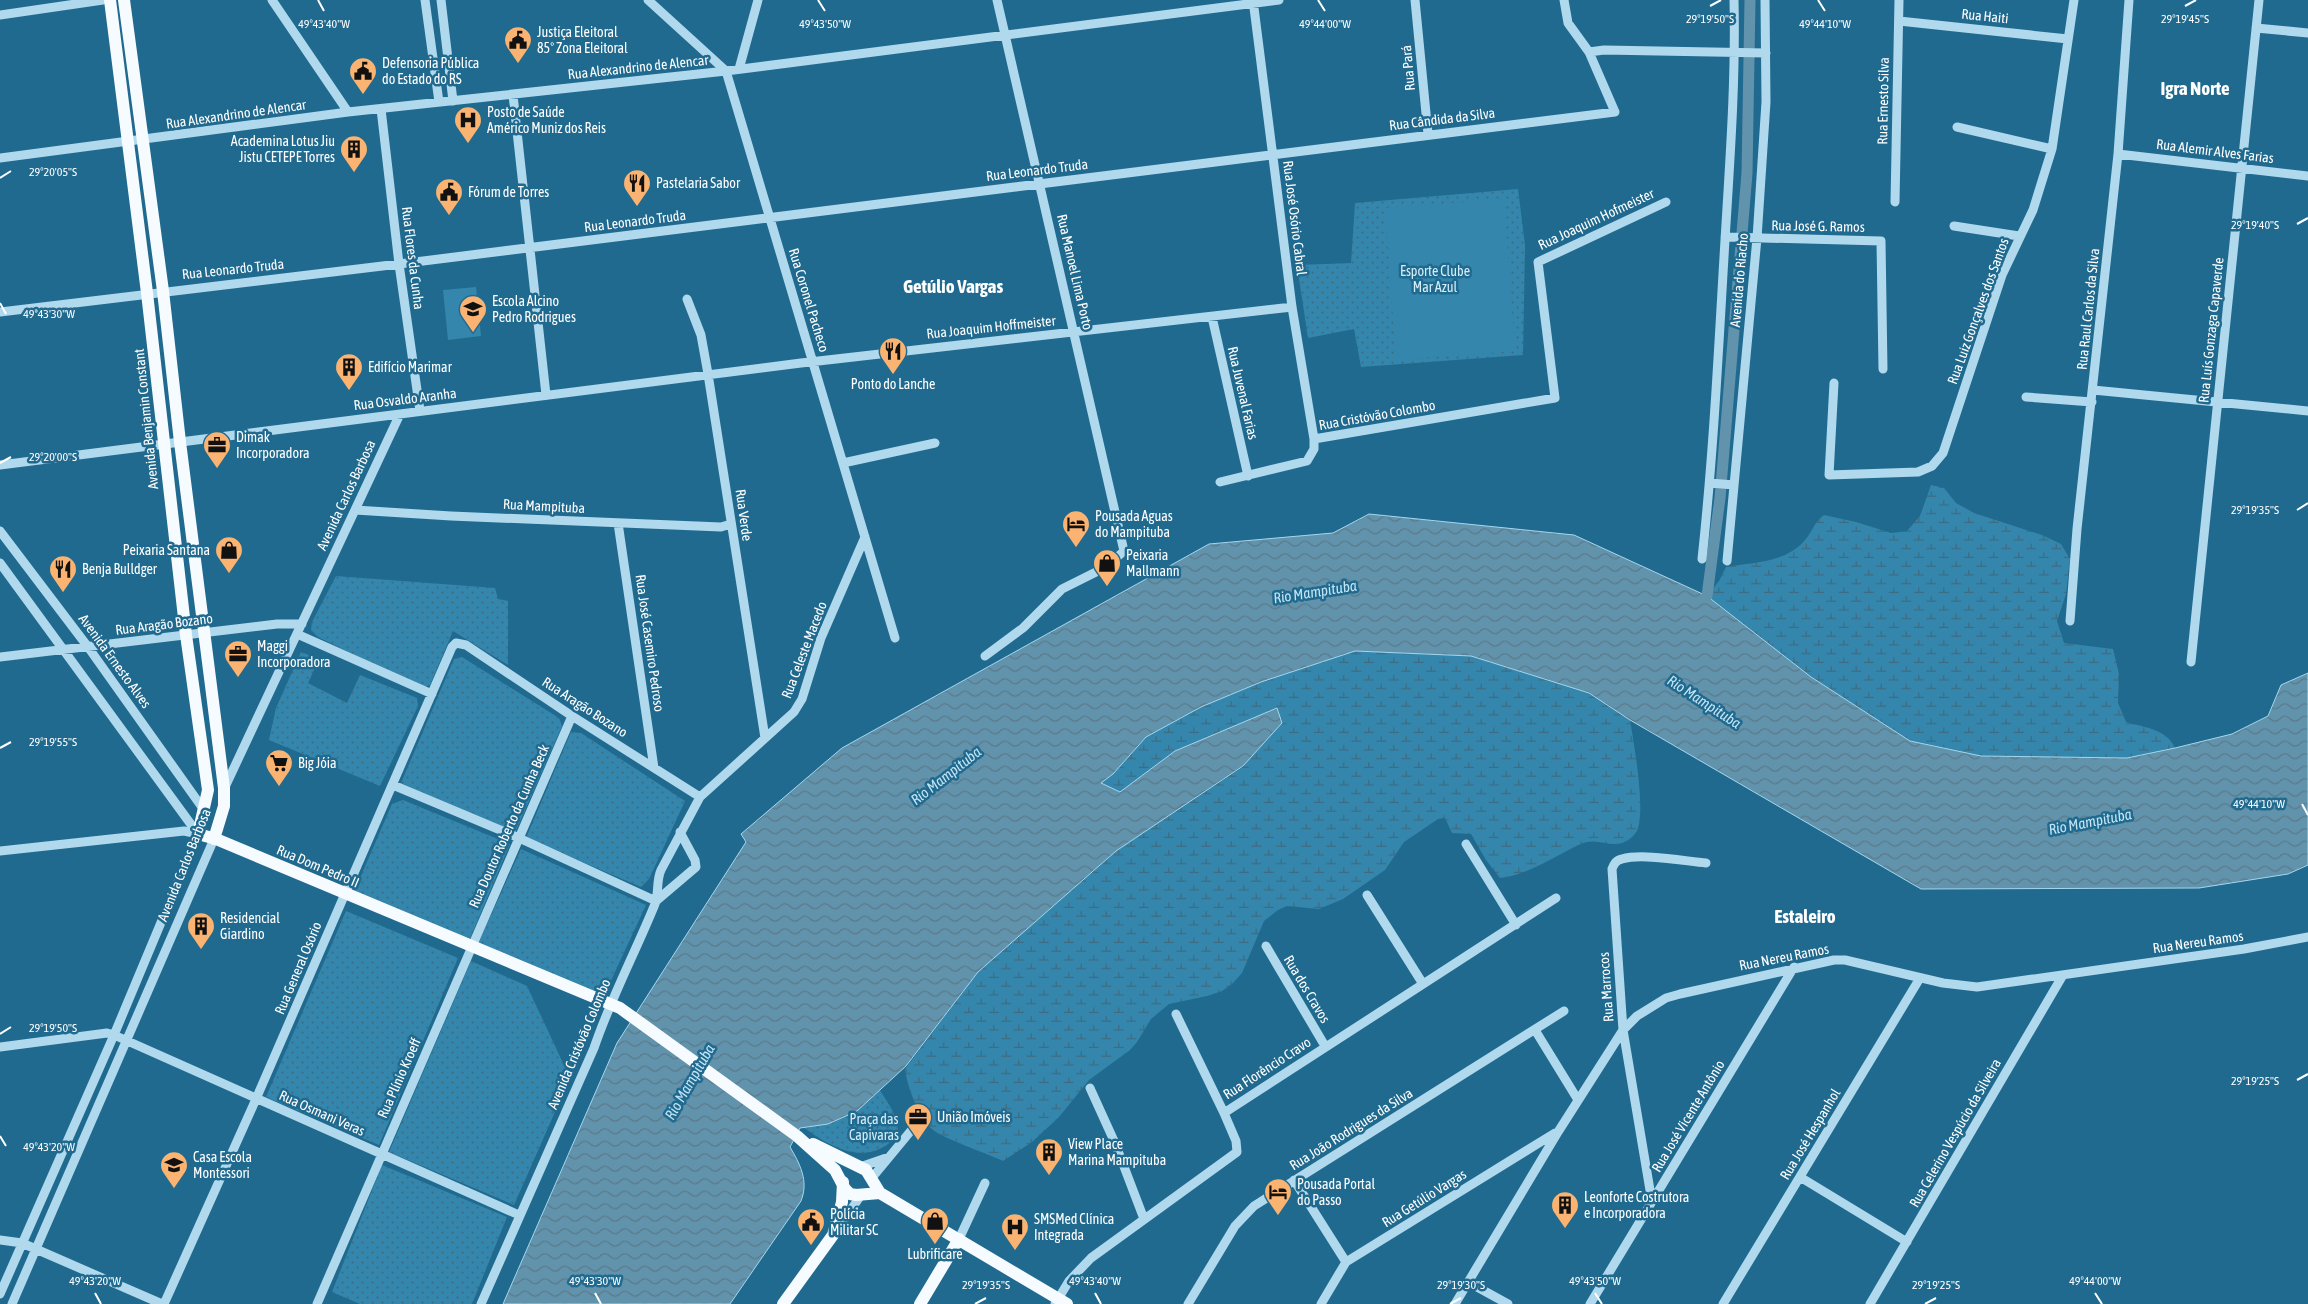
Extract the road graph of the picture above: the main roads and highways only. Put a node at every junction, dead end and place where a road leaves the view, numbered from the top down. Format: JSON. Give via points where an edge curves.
{"nodes":[{"id":1,"x":110,"y":0,"type":"edge"},
{"id":2,"x":124,"y":0,"type":"edge"},
{"id":3,"x":194,"y":695,"type":"junction"},
{"id":4,"x":206,"y":836,"type":"junction"},
{"id":5,"x":797,"y":1136,"type":"junction"},
{"id":6,"x":860,"y":1167,"type":"junction"},
{"id":7,"x":871,"y":1179,"type":"junction"},
{"id":8,"x":843,"y":1182,"type":"junction"},
{"id":9,"x":880,"y":1194,"type":"junction"},
{"id":10,"x":861,"y":1195,"type":"junction"},
{"id":11,"x":959,"y":1239,"type":"junction"},
{"id":12,"x":1060,"y":1302,"type":"edge"},
{"id":13,"x":783,"y":1304,"type":"edge"},
{"id":14,"x":920,"y":1304,"type":"edge"}],
"edges":[{"from":1,"to":3,"type":"main road","name":"Avenida Benjamin Constant"},
{"from":2,"to":4,"type":"main road","name":"Avenida Carlos Barbosa","via":[[224,788],[224,806]]},
{"from":3,"to":4,"type":"main road","name":"Avenida Benjamin Constant","via":[[208,790],[204,810]]},
{"from":3,"to":4,"type":"main road","via":[[202,708],[214,794]]},
{"from":4,"to":5,"type":"main road","name":"Rua Dom Pedro II","via":[[622,1009]]},
{"from":5,"to":6,"type":"main road"},
{"from":5,"to":8,"type":"main road","via":[[835,1170]]},
{"from":6,"to":7,"type":"main road"},
{"from":6,"to":8,"type":"main road","via":[[848,1171]]},
{"from":7,"to":9,"type":"main road"},
{"from":7,"to":10,"type":"main road","via":[[868,1190]]},
{"from":8,"to":10,"type":"main road","via":[[848,1192]]},
{"from":8,"to":13,"type":"main road","via":[[842,1202],[833,1235]]},
{"from":9,"to":10,"type":"main road"},
{"from":9,"to":11,"type":"main road"},
{"from":11,"to":12,"type":"main road"},
{"from":11,"to":14,"type":"main road"}]}
